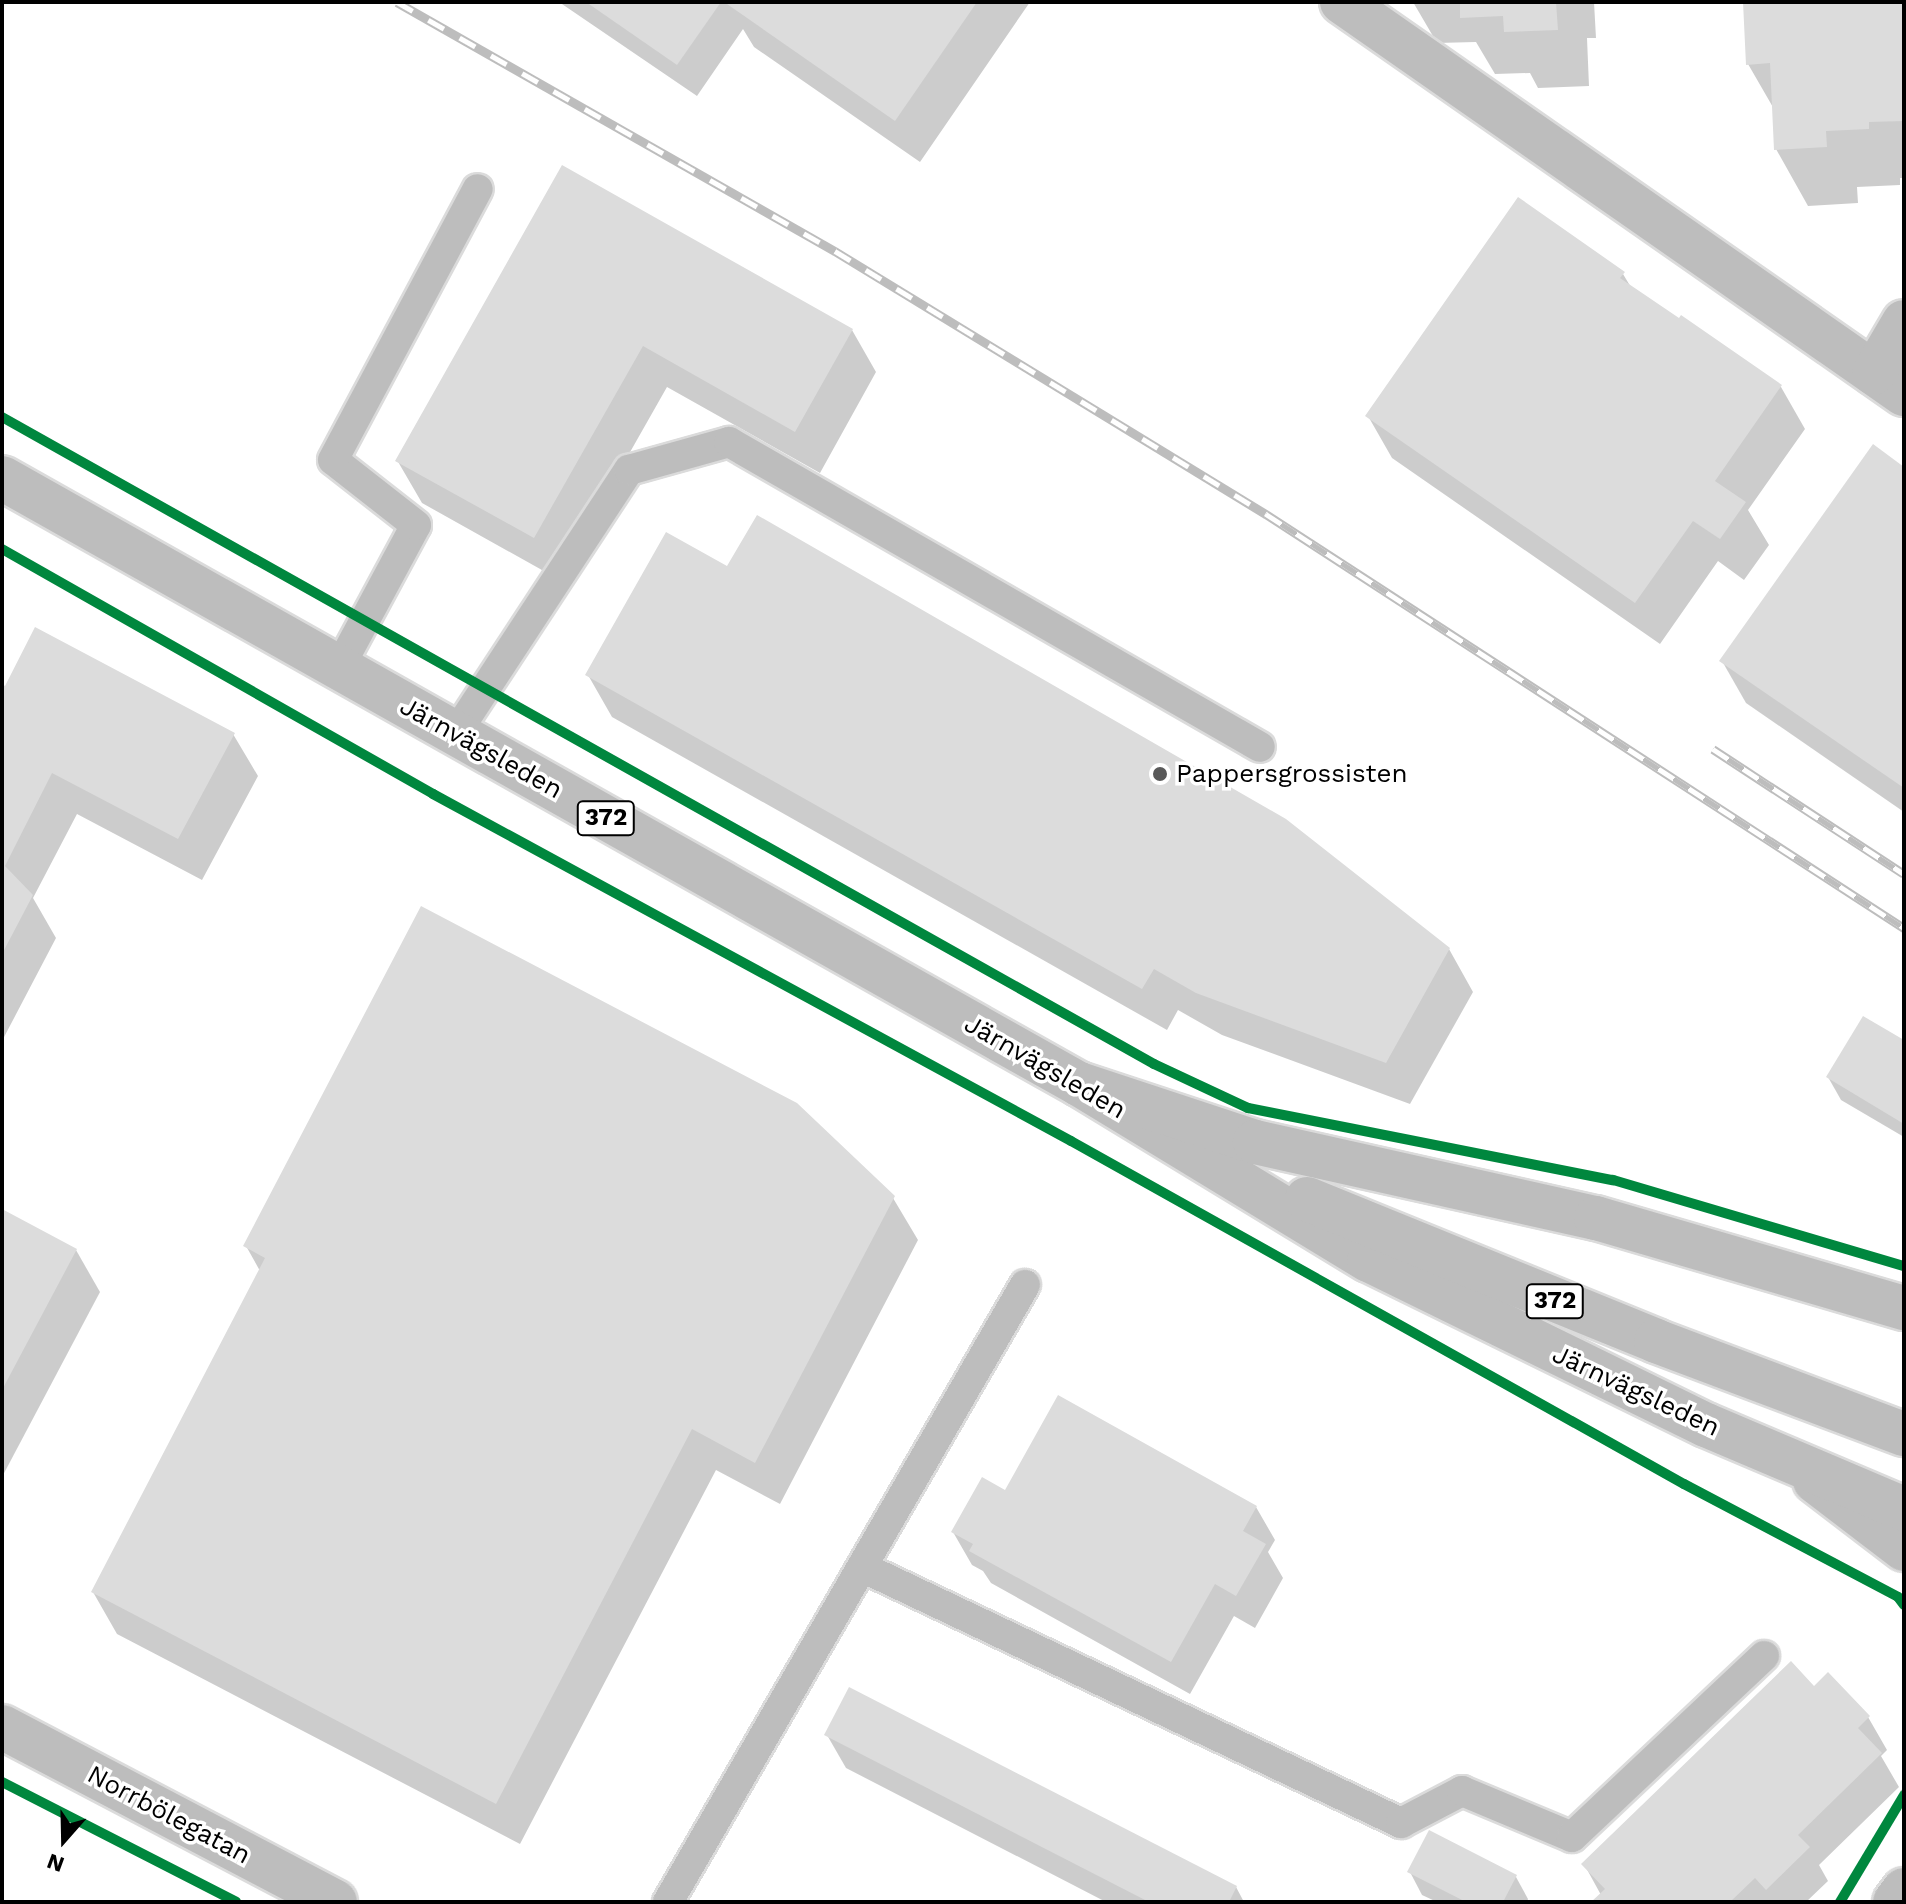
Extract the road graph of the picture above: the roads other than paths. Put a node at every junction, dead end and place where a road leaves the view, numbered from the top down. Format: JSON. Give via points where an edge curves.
{"nodes":[{"id":1,"x":1342,"y":2,"type":"edge"},
{"id":2,"x":478,"y":189,"type":"dead end"},
{"id":3,"x":1904,"y":322,"type":"edge"},
{"id":4,"x":1889,"y":383,"type":"edge"},
{"id":5,"x":2,"y":478,"type":"edge"},
{"id":6,"x":339,"y":668,"type":"junction"},
{"id":7,"x":456,"y":733,"type":"junction"},
{"id":8,"x":1260,"y":747,"type":"dead end"},
{"id":9,"x":1079,"y":1084,"type":"junction"},
{"id":10,"x":1208,"y":1163,"type":"junction"},
{"id":11,"x":1025,"y":1285,"type":"dead end"},
{"id":12,"x":1904,"y":1308,"type":"edge"},
{"id":13,"x":1904,"y":1434,"type":"edge"},
{"id":14,"x":1787,"y":1461,"type":"junction"},
{"id":15,"x":1904,"y":1509,"type":"edge"},
{"id":16,"x":1904,"y":1549,"type":"edge"},
{"id":17,"x":862,"y":1567,"type":"junction"},
{"id":18,"x":1764,"y":1656,"type":"dead end"},
{"id":19,"x":2,"y":1727,"type":"edge"},
{"id":20,"x":1904,"y":1890,"type":"edge"},
{"id":21,"x":335,"y":1902,"type":"edge"},
{"id":22,"x":668,"y":1902,"type":"edge"},
{"id":23,"x":1895,"y":1902,"type":"edge"}],
"edges":[{"from":1,"to":4,"type":"main road"},
{"from":2,"to":6,"type":"lane","via":[[333,460],[416,525]]},
{"from":3,"to":4,"type":"main road"},
{"from":5,"to":6,"type":"main road","name":"Järnvägsleden","number":"372"},
{"from":6,"to":7,"type":"main road","name":"Järnvägsleden","number":"372"},
{"from":7,"to":8,"type":"lane","via":[[629,470],[729,442]]},
{"from":7,"to":9,"type":"main road","name":"Järnvägsleden","number":"372"},
{"from":9,"to":10,"type":"main road","name":"Järnvägsleden","number":"372"},
{"from":9,"to":12,"type":"main road","via":[[1255,1142],[1596,1218]]},
{"from":10,"to":13,"type":"main road","name":"Järnvägsleden","number":"372"},
{"from":10,"to":14,"type":"main road","name":"Järnvägsleden","via":[[1369,1260]]},
{"from":11,"to":17,"type":"lane"},
{"from":14,"to":15,"type":"main road","name":"Järnvägsleden"},
{"from":14,"to":16,"type":"main road"},
{"from":17,"to":18,"type":"lane","via":[[1401,1823],[1462,1791],[1572,1837]]},
{"from":17,"to":22,"type":"lane"},
{"from":19,"to":21,"type":"main road","name":"Norrbölegatan"},
{"from":20,"to":23,"type":"main road"}]}
